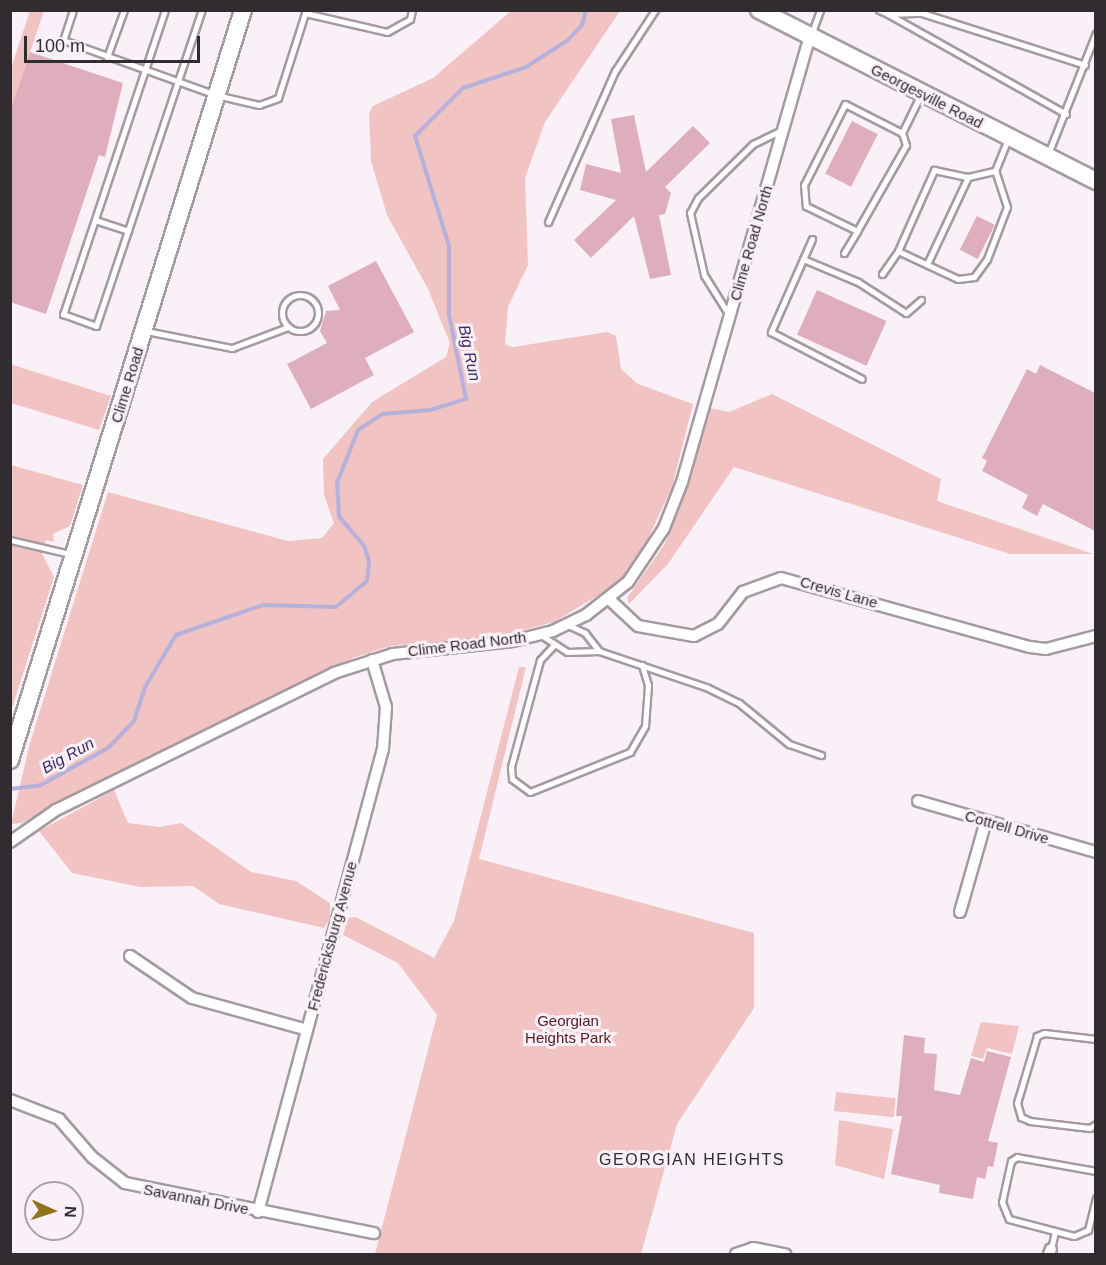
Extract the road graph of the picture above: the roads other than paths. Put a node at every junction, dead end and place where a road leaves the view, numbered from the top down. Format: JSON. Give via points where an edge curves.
{"nodes":[{"id":1,"x":73,"y":10,"type":"edge"},
{"id":2,"x":124,"y":10,"type":"edge"},
{"id":3,"x":165,"y":10,"type":"edge"},
{"id":4,"x":202,"y":10,"type":"edge"},
{"id":5,"x":243,"y":10,"type":"edge"},
{"id":6,"x":412,"y":10,"type":"edge"},
{"id":7,"x":656,"y":10,"type":"edge"},
{"id":8,"x":759,"y":10,"type":"edge"},
{"id":9,"x":820,"y":10,"type":"edge"},
{"id":10,"x":879,"y":10,"type":"edge"},
{"id":11,"x":306,"y":12,"type":"edge"},
{"id":12,"x":922,"y":12,"type":"edge"},
{"id":13,"x":888,"y":14,"type":"junction"},
{"id":14,"x":1095,"y":33,"type":"edge"},
{"id":15,"x":810,"y":36,"type":"junction"},
{"id":16,"x":107,"y":57,"type":"junction"},
{"id":17,"x":1085,"y":65,"type":"junction"},
{"id":18,"x":146,"y":70,"type":"junction"},
{"id":19,"x":180,"y":82,"type":"junction"},
{"id":20,"x":921,"y":93,"type":"junction"},
{"id":21,"x":216,"y":95,"type":"junction"},
{"id":22,"x":1066,"y":114,"type":"junction"},
{"id":23,"x":783,"y":130,"type":"junction"},
{"id":24,"x":902,"y":133,"type":"junction"},
{"id":25,"x":1008,"y":137,"type":"junction"},
{"id":26,"x":1047,"y":156,"type":"junction"},
{"id":27,"x":995,"y":171,"type":"junction"},
{"id":28,"x":968,"y":177,"type":"junction"},
{"id":29,"x":1095,"y":181,"type":"edge"},
{"id":30,"x":95,"y":220,"type":"junction"},
{"id":31,"x":548,"y":222,"type":"dead end"},
{"id":32,"x":128,"y":231,"type":"junction"},
{"id":33,"x":856,"y":231,"type":"junction"},
{"id":34,"x":812,"y":238,"type":"dead end"},
{"id":35,"x":898,"y":251,"type":"junction"},
{"id":36,"x":844,"y":253,"type":"dead end"},
{"id":37,"x":803,"y":259,"type":"junction"},
{"id":38,"x":927,"y":264,"type":"junction"},
{"id":39,"x":882,"y":274,"type":"dead end"},
{"id":40,"x":921,"y":300,"type":"dead end"},
{"id":41,"x":729,"y":316,"type":"junction"},
{"id":42,"x":288,"y":327,"type":"junction"},
{"id":43,"x":144,"y":330,"type":"junction"},
{"id":44,"x":862,"y":379,"type":"dead end"},
{"id":45,"x":10,"y":540,"type":"edge"},
{"id":46,"x":75,"y":555,"type":"junction"},
{"id":47,"x":610,"y":600,"type":"junction"},
{"id":48,"x":566,"y":625,"type":"junction"},
{"id":49,"x":540,"y":634,"type":"junction"},
{"id":50,"x":1095,"y":636,"type":"edge"},
{"id":51,"x":553,"y":646,"type":"junction"},
{"id":52,"x":599,"y":651,"type":"junction"},
{"id":53,"x":372,"y":660,"type":"junction"},
{"id":54,"x":642,"y":665,"type":"junction"},
{"id":55,"x":12,"y":755,"type":"edge"},
{"id":56,"x":821,"y":755,"type":"dead end"},
{"id":57,"x":918,"y":801,"type":"dead end"},
{"id":58,"x":986,"y":821,"type":"junction"},
{"id":59,"x":10,"y":842,"type":"edge"},
{"id":60,"x":1095,"y":852,"type":"edge"},
{"id":61,"x":960,"y":912,"type":"dead end"},
{"id":62,"x":130,"y":956,"type":"dead end"},
{"id":63,"x":307,"y":1030,"type":"junction"},
{"id":64,"x":1095,"y":1039,"type":"edge"},
{"id":65,"x":10,"y":1100,"type":"edge"},
{"id":66,"x":1095,"y":1124,"type":"edge"},
{"id":67,"x":1095,"y":1171,"type":"edge"},
{"id":68,"x":1095,"y":1198,"type":"edge"},
{"id":69,"x":258,"y":1212,"type":"junction"},
{"id":70,"x":1055,"y":1232,"type":"junction"},
{"id":71,"x":374,"y":1233,"type":"dead end"},
{"id":72,"x":1050,"y":1252,"type":"edge"},
{"id":73,"x":736,"y":1254,"type":"edge"},
{"id":74,"x":785,"y":1254,"type":"edge"}],
"edges":[{"from":1,"to":16,"type":"lane","via":[[63,40]]},
{"from":2,"to":16,"type":"lane"},
{"from":3,"to":18,"type":"lane"},
{"from":4,"to":19,"type":"lane"},
{"from":5,"to":21,"type":"main road","name":"Clime Road"},
{"from":6,"to":11,"type":"lane","via":[[410,19],[387,32]]},
{"from":7,"to":31,"type":"lane","via":[[615,71]]},
{"from":8,"to":15,"type":"main road","name":"Georgesville Road"},
{"from":9,"to":15,"type":"lane"},
{"from":10,"to":13,"type":"lane"},
{"from":11,"to":21,"type":"lane","via":[[278,98],[259,105]]},
{"from":12,"to":13,"type":"lane"},
{"from":12,"to":17,"type":"lane"},
{"from":13,"to":22,"type":"lane"},
{"from":14,"to":17,"type":"lane"},
{"from":15,"to":20,"type":"main road","name":"Georgesville Road"},
{"from":15,"to":23,"type":"street","name":"Clime Road North"},
{"from":16,"to":18,"type":"lane"},
{"from":17,"to":22,"type":"lane"},
{"from":18,"to":19,"type":"lane"},
{"from":18,"to":30,"type":"lane"},
{"from":19,"to":21,"type":"lane"},
{"from":19,"to":32,"type":"lane"},
{"from":20,"to":24,"type":"lane"},
{"from":20,"to":25,"type":"main road","name":"Georgesville Road"},
{"from":21,"to":43,"type":"main road","name":"Clime Road"},
{"from":22,"to":26,"type":"lane"},
{"from":23,"to":41,"type":"street","name":"Clime Road North"},
{"from":23,"to":41,"type":"lane","via":[[753,144],[698,198],[690,213],[704,275]]},
{"from":24,"to":33,"type":"lane","via":[[906,145]]},
{"from":24,"to":33,"type":"lane","via":[[845,104],[804,185],[806,206]]},
{"from":25,"to":26,"type":"main road","name":"Georgesville Road"},
{"from":25,"to":27,"type":"lane"},
{"from":26,"to":29,"type":"main road","name":"Georgesville Road"},
{"from":27,"to":28,"type":"lane"},
{"from":27,"to":38,"type":"lane","via":[[1007,207],[987,259],[974,277],[958,279]]},
{"from":28,"to":35,"type":"lane","via":[[934,170]]},
{"from":28,"to":38,"type":"lane"},
{"from":30,"to":32,"type":"lane"},
{"from":30,"to":32,"type":"lane","via":[[63,314],[96,326]]},
{"from":33,"to":36,"type":"lane"},
{"from":34,"to":37,"type":"lane"},
{"from":35,"to":38,"type":"lane"},
{"from":35,"to":39,"type":"lane"},
{"from":37,"to":40,"type":"lane","via":[[858,282],[906,313]]},
{"from":37,"to":44,"type":"lane","via":[[771,332]]},
{"from":41,"to":47,"type":"street","name":"Clime Road North","via":[[674,506],[643,563]]},
{"from":42,"to":42,"type":"lane","via":[[282,311],[288,300],[299,295],[310,298],[317,308],[314,325],[299,331]]},
{"from":42,"to":43,"type":"lane","via":[[232,348]]},
{"from":43,"to":46,"type":"main road","name":"Clime Road"},
{"from":45,"to":46,"type":"lane"},
{"from":46,"to":55,"type":"main road","name":"Clime Road"},
{"from":47,"to":48,"type":"street","name":"Clime Road North"},
{"from":47,"to":50,"type":"street","name":"Crevis Lane","via":[[638,626],[694,636],[718,624],[743,592],[781,578],[1046,649]]},
{"from":48,"to":49,"type":"street","name":"Clime Road North"},
{"from":48,"to":52,"type":"lane","via":[[585,633]]},
{"from":49,"to":51,"type":"lane"},
{"from":49,"to":53,"type":"street","name":"Clime Road North"},
{"from":51,"to":52,"type":"lane","via":[[567,652]]},
{"from":51,"to":54,"type":"lane","via":[[540,660],[511,767],[512,779],[530,792],[630,752],[645,726],[648,685]]},
{"from":52,"to":54,"type":"lane"},
{"from":53,"to":59,"type":"street","name":"Clime Road North","via":[[334,673],[56,810]]},
{"from":53,"to":63,"type":"street","name":"Fredericksburg Avenue","via":[[386,707],[383,749]]},
{"from":54,"to":56,"type":"lane","via":[[726,696],[760,717],[789,744]]},
{"from":57,"to":58,"type":"street","name":"Cottrell Drive"},
{"from":58,"to":60,"type":"street","name":"Cottrell Drive"},
{"from":58,"to":61,"type":"street"},
{"from":62,"to":63,"type":"street","via":[[192,998]]},
{"from":63,"to":69,"type":"street","name":"Fredericksburg Avenue"},
{"from":64,"to":66,"type":"lane","via":[[1044,1033],[1037,1036],[1017,1103],[1021,1117],[1030,1121],[1090,1128]]},
{"from":65,"to":69,"type":"street","name":"Savannah Drive","via":[[59,1119],[92,1157],[124,1183]]},
{"from":67,"to":70,"type":"lane","via":[[1026,1155],[1011,1161],[1004,1212],[1009,1219]]},
{"from":68,"to":70,"type":"lane","via":[[1088,1230],[1074,1236]]},
{"from":69,"to":71,"type":"street","name":"Savannah Drive"},
{"from":70,"to":72,"type":"lane"},
{"from":73,"to":74,"type":"street","via":[[753,1248]]}]}
